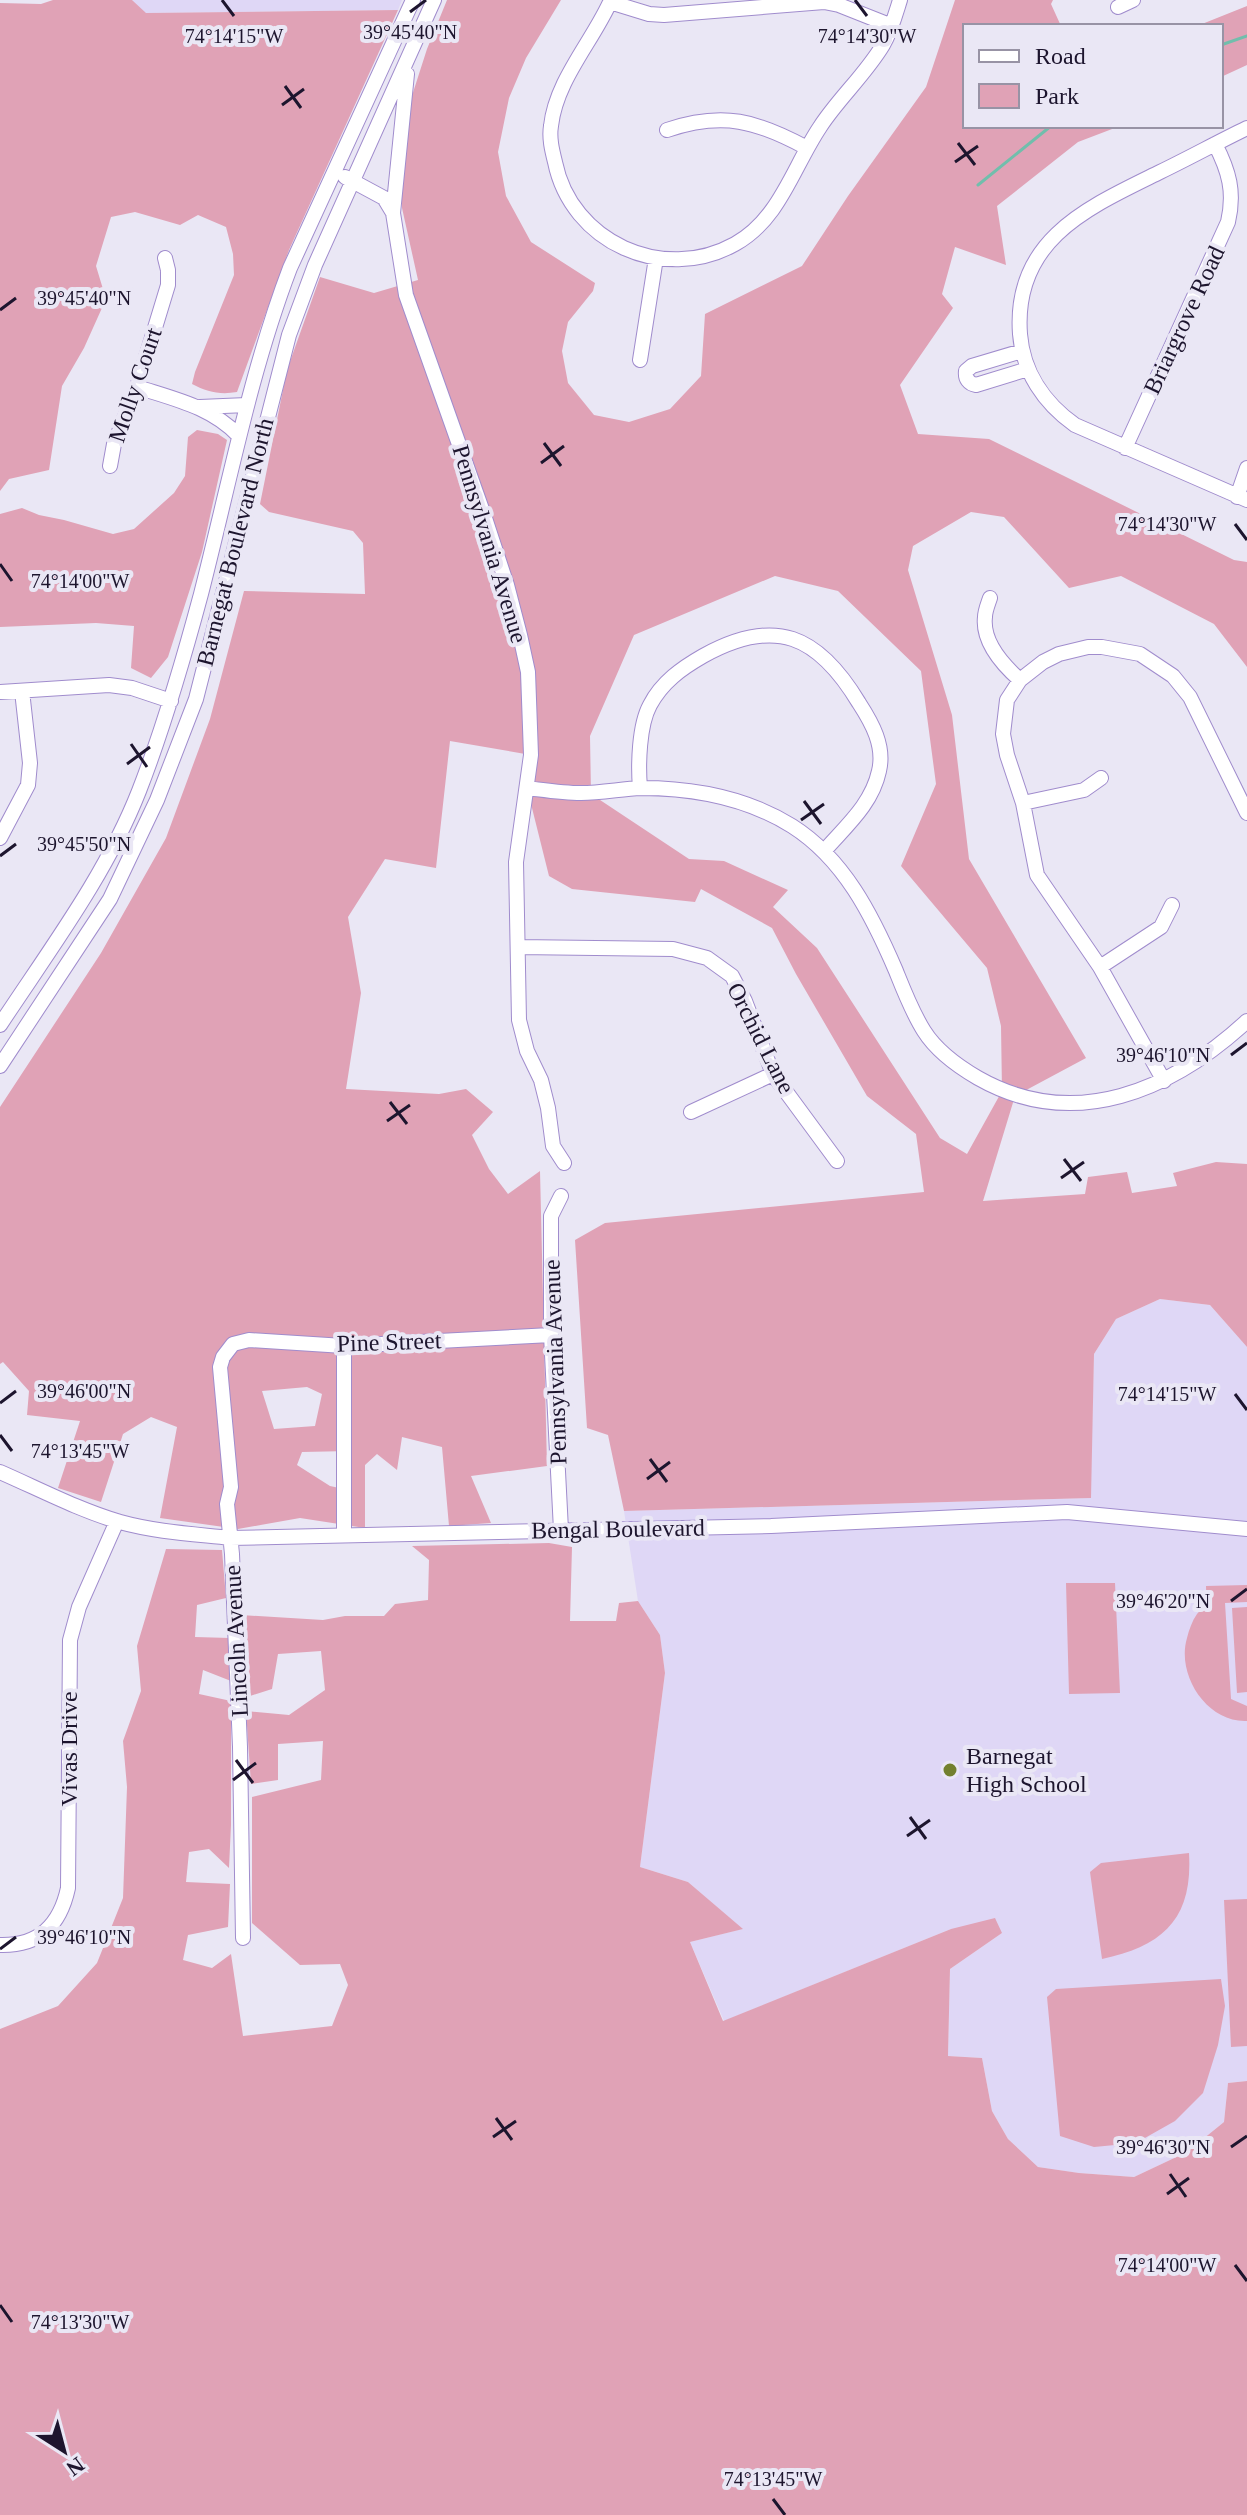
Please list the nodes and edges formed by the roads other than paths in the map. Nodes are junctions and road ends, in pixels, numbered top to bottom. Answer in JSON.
{"nodes":[{"id":1,"x":413,"y":0,"type":"edge"},
{"id":2,"x":434,"y":0,"type":"edge"},
{"id":3,"x":900,"y":0,"type":"edge"},
{"id":4,"x":1133,"y":0,"type":"edge"},
{"id":5,"x":610,"y":1,"type":"edge"},
{"id":6,"x":1118,"y":7,"type":"dead end"},
{"id":7,"x":892,"y":26,"type":"junction"},
{"id":8,"x":408,"y":59,"type":"junction"},
{"id":9,"x":1247,"y":128,"type":"edge"},
{"id":10,"x":667,"y":130,"type":"dead end"},
{"id":11,"x":1215,"y":144,"type":"junction"},
{"id":12,"x":807,"y":148,"type":"junction"},
{"id":13,"x":334,"y":171,"type":"junction"},
{"id":14,"x":353,"y":181,"type":"junction"},
{"id":15,"x":393,"y":213,"type":"junction"},
{"id":16,"x":165,"y":258,"type":"dead end"},
{"id":17,"x":656,"y":258,"type":"junction"},
{"id":18,"x":1022,"y":351,"type":"junction"},
{"id":19,"x":640,"y":360,"type":"dead end"},
{"id":20,"x":1028,"y":369,"type":"junction"},
{"id":21,"x":137,"y":387,"type":"junction"},
{"id":22,"x":247,"y":405,"type":"junction"},
{"id":23,"x":200,"y":407,"type":"junction"},
{"id":24,"x":239,"y":436,"type":"junction"},
{"id":25,"x":1125,"y":448,"type":"junction"},
{"id":26,"x":110,"y":466,"type":"dead end"},
{"id":27,"x":1247,"y":468,"type":"edge"},
{"id":28,"x":1242,"y":499,"type":"edge"},
{"id":29,"x":990,"y":598,"type":"dead end"},
{"id":30,"x":1020,"y":680,"type":"junction"},
{"id":31,"x":22,"y":691,"type":"junction"},
{"id":32,"x":0,"y":692,"type":"edge"},
{"id":33,"x":171,"y":701,"type":"junction"},
{"id":34,"x":1101,"y":778,"type":"dead end"},
{"id":35,"x":527,"y":788,"type":"junction"},
{"id":36,"x":640,"y":788,"type":"junction"},
{"id":37,"x":1023,"y":803,"type":"junction"},
{"id":38,"x":1247,"y":813,"type":"edge"},
{"id":39,"x":0,"y":838,"type":"edge"},
{"id":40,"x":825,"y":850,"type":"junction"},
{"id":41,"x":1172,"y":905,"type":"dead end"},
{"id":42,"x":518,"y":947,"type":"junction"},
{"id":43,"x":1100,"y":967,"type":"junction"},
{"id":44,"x":1247,"y":1021,"type":"edge"},
{"id":45,"x":0,"y":1025,"type":"edge"},
{"id":46,"x":0,"y":1066,"type":"edge"},
{"id":47,"x":773,"y":1074,"type":"junction"},
{"id":48,"x":1164,"y":1081,"type":"junction"},
{"id":49,"x":691,"y":1112,"type":"dead end"},
{"id":50,"x":837,"y":1161,"type":"dead end"},
{"id":51,"x":564,"y":1163,"type":"dead end"},
{"id":52,"x":561,"y":1196,"type":"dead end"},
{"id":53,"x":551,"y":1335,"type":"junction"},
{"id":54,"x":344,"y":1346,"type":"junction"},
{"id":55,"x":229,"y":1348,"type":"joint"},
{"id":56,"x":0,"y":1472,"type":"edge"},
{"id":57,"x":117,"y":1521,"type":"junction"},
{"id":58,"x":1247,"y":1529,"type":"edge"},
{"id":59,"x":561,"y":1530,"type":"junction"},
{"id":60,"x":344,"y":1535,"type":"junction"},
{"id":61,"x":230,"y":1538,"type":"junction"},
{"id":62,"x":243,"y":1938,"type":"dead end"},
{"id":63,"x":0,"y":1945,"type":"edge"}],
"edges":[{"from":1,"to":13,"type":"street","name":"Barnegat Boulevard North"},
{"from":2,"to":8,"type":"street","name":"Barnegat Boulevard North"},
{"from":3,"to":7,"type":"street"},
{"from":4,"to":6,"type":"street"},
{"from":5,"to":7,"type":"street"},
{"from":5,"to":17,"type":"street"},
{"from":7,"to":12,"type":"street"},
{"from":8,"to":14,"type":"street","name":"Barnegat Boulevard North"},
{"from":8,"to":15,"type":"street","name":"Pennsylvania Avenue"},
{"from":9,"to":11,"type":"street"},
{"from":10,"to":12,"type":"street"},
{"from":11,"to":18,"type":"street"},
{"from":11,"to":25,"type":"street","name":"Briargrove Road"},
{"from":12,"to":17,"type":"street"},
{"from":13,"to":14,"type":"street"},
{"from":13,"to":22,"type":"street","name":"Barnegat Boulevard North"},
{"from":14,"to":15,"type":"street"},
{"from":14,"to":46,"type":"street","name":"Barnegat Boulevard North"},
{"from":15,"to":35,"type":"street","name":"Pennsylvania Avenue"},
{"from":16,"to":21,"type":"street","name":"Molly Court"},
{"from":17,"to":19,"type":"street"},
{"from":18,"to":20,"type":"street"},
{"from":18,"to":20,"type":"street"},
{"from":20,"to":25,"type":"street"},
{"from":21,"to":23,"type":"street"},
{"from":21,"to":26,"type":"street","name":"Molly Court"},
{"from":22,"to":23,"type":"street"},
{"from":22,"to":24,"type":"street","name":"Barnegat Boulevard North"},
{"from":23,"to":24,"type":"street"},
{"from":24,"to":33,"type":"street","name":"Barnegat Boulevard North"},
{"from":25,"to":28,"type":"street"},
{"from":27,"to":28,"type":"street"},
{"from":29,"to":30,"type":"street"},
{"from":30,"to":37,"type":"street"},
{"from":30,"to":38,"type":"street"},
{"from":31,"to":32,"type":"street"},
{"from":31,"to":33,"type":"street"},
{"from":31,"to":39,"type":"street"},
{"from":33,"to":45,"type":"street","name":"Barnegat Boulevard North"},
{"from":34,"to":37,"type":"street"},
{"from":35,"to":36,"type":"street"},
{"from":35,"to":42,"type":"street","name":"Pennsylvania Avenue"},
{"from":36,"to":40,"type":"street"},
{"from":36,"to":40,"type":"street"},
{"from":37,"to":43,"type":"street"},
{"from":40,"to":48,"type":"street"},
{"from":41,"to":43,"type":"street"},
{"from":42,"to":47,"type":"street","name":"Orchid Lane"},
{"from":42,"to":51,"type":"street","name":"Pennsylvania Avenue"},
{"from":43,"to":48,"type":"street"},
{"from":44,"to":48,"type":"street"},
{"from":47,"to":49,"type":"street"},
{"from":47,"to":50,"type":"street","name":"Orchid Lane"},
{"from":52,"to":53,"type":"street","name":"Pennsylvania Avenue"},
{"from":53,"to":54,"type":"street","name":"Pine Street"},
{"from":53,"to":59,"type":"street","name":"Pennsylvania Avenue"},
{"from":54,"to":55,"type":"street","name":"Pine Street"},
{"from":54,"to":60,"type":"street"},
{"from":55,"to":61,"type":"street","name":"Lincoln Avenue"},
{"from":56,"to":57,"type":"street","name":"Bengal Boulevard"},
{"from":57,"to":61,"type":"street","name":"Bengal Boulevard"},
{"from":57,"to":63,"type":"street","name":"Vivas Drive"},
{"from":58,"to":59,"type":"street","name":"Bengal Boulevard"},
{"from":59,"to":60,"type":"street","name":"Bengal Boulevard"},
{"from":60,"to":61,"type":"street","name":"Bengal Boulevard"},
{"from":61,"to":62,"type":"street","name":"Lincoln Avenue"}]}
